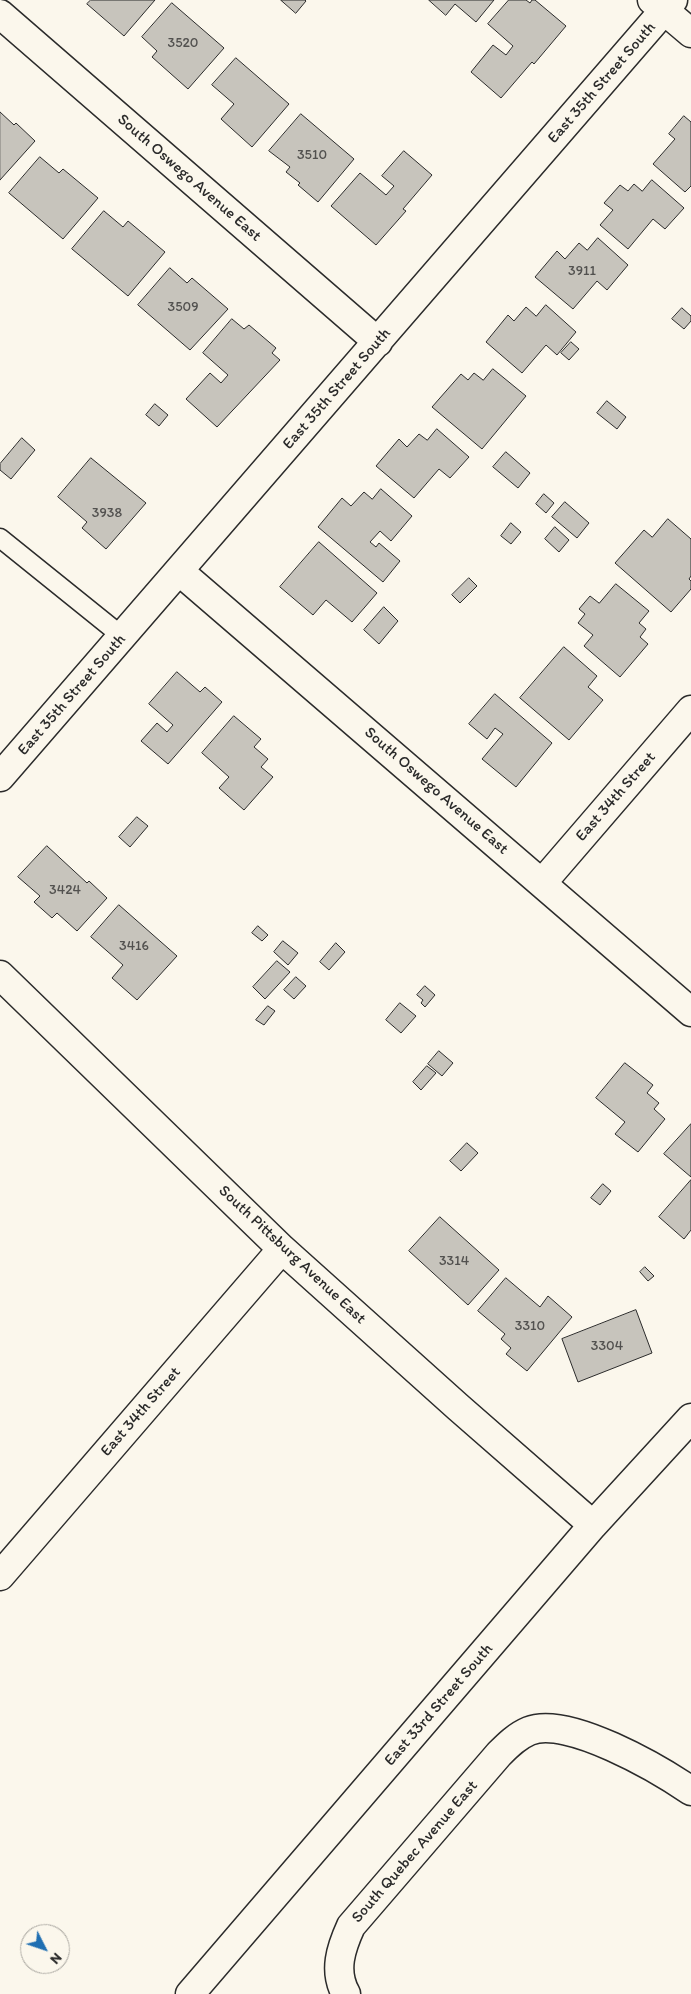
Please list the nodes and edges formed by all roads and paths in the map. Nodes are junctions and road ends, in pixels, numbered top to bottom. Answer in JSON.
{"nodes":[{"id":1,"x":663,"y":3,"type":"edge"},
{"id":2,"x":0,"y":14,"type":"edge"},
{"id":3,"x":691,"y":33,"type":"edge"},
{"id":4,"x":378,"y":342,"type":"junction"},
{"id":5,"x":0,"y":538,"type":"edge"},
{"id":6,"x":179,"y":571,"type":"junction"},
{"id":7,"x":123,"y":637,"type":"junction"},
{"id":8,"x":691,"y":710,"type":"edge"},
{"id":9,"x":0,"y":777,"type":"edge"},
{"id":10,"x":542,"y":883,"type":"junction"},
{"id":11,"x":0,"y":975,"type":"edge"},
{"id":12,"x":691,"y":1012,"type":"edge"},
{"id":13,"x":282,"y":1249,"type":"junction"},
{"id":14,"x":691,"y":1418,"type":"edge"},
{"id":15,"x":593,"y":1525,"type":"junction"},
{"id":16,"x":0,"y":1576,"type":"edge"},
{"id":17,"x":691,"y":1791,"type":"edge"},
{"id":18,"x":190,"y":1994,"type":"edge"},
{"id":19,"x":346,"y":1994,"type":"edge"}],
"edges":[{"from":1,"to":3,"type":"street"},
{"from":1,"to":4,"type":"street","name":"East 35th Street South"},
{"from":2,"to":4,"type":"street","name":"South Oswego Avenue East"},
{"from":4,"to":6,"type":"street","name":"East 35th Street South"},
{"from":5,"to":7,"type":"lane"},
{"from":6,"to":7,"type":"street","name":"East 35th Street South"},
{"from":6,"to":10,"type":"street","name":"South Oswego Avenue East"},
{"from":7,"to":9,"type":"street","name":"East 35th Street South"},
{"from":8,"to":10,"type":"street","name":"East 34th Street"},
{"from":10,"to":12,"type":"street","name":"South Oswego Avenue East"},
{"from":11,"to":13,"type":"street","name":"South Pittsburg Avenue East"},
{"from":13,"to":15,"type":"street","name":"South Pittsburg Avenue East"},
{"from":13,"to":16,"type":"street","name":"East 34th Street"},
{"from":14,"to":15,"type":"street","name":"East 33rd Street South"},
{"from":15,"to":18,"type":"street","name":"East 33rd Street South"},
{"from":17,"to":19,"type":"street","name":"South Quebec Avenue East"}]}
